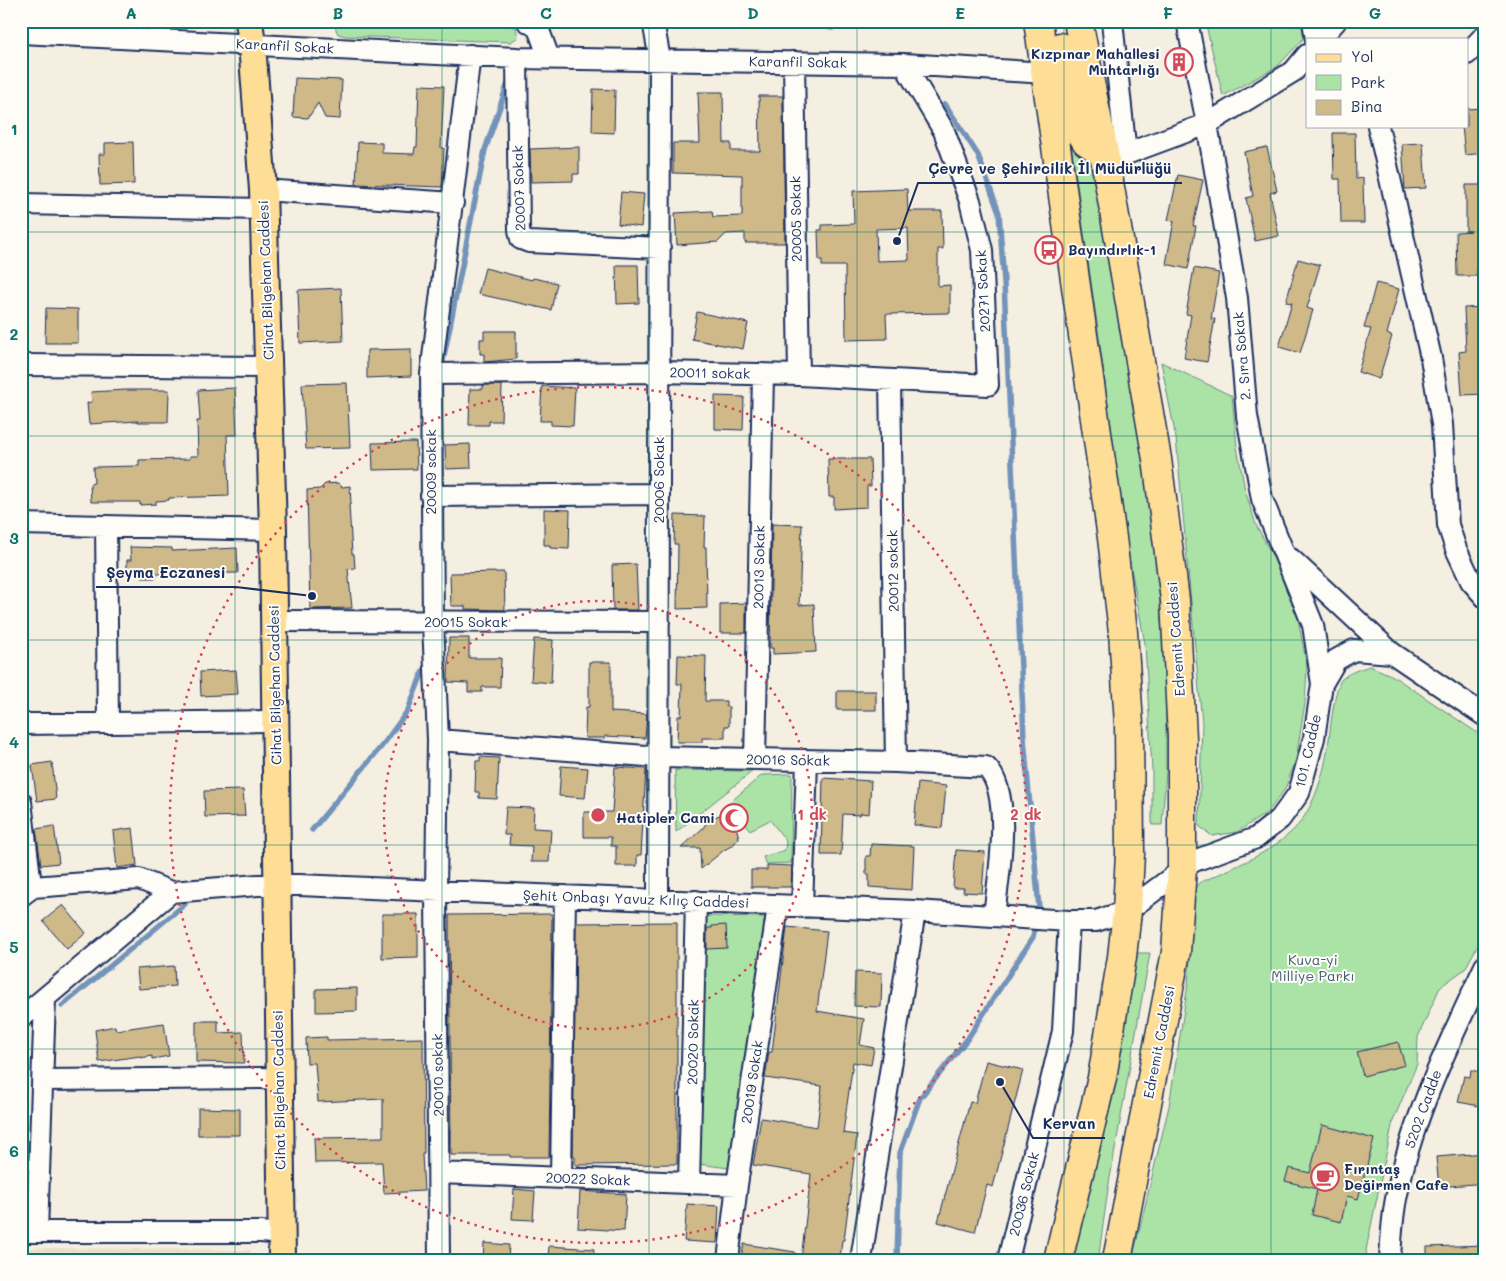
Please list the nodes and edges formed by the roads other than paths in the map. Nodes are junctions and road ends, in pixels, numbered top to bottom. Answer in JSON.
{"nodes":[{"id":1,"x":528,"y":21,"type":"edge"},
{"id":2,"x":653,"y":21,"type":"edge"},
{"id":3,"x":1038,"y":21,"type":"edge"},
{"id":4,"x":1056,"y":21,"type":"edge"},
{"id":5,"x":1078,"y":21,"type":"edge"},
{"id":6,"x":1112,"y":21,"type":"edge"},
{"id":7,"x":1187,"y":21,"type":"edge"},
{"id":8,"x":1313,"y":21,"type":"edge"},
{"id":9,"x":1336,"y":21,"type":"edge"},
{"id":10,"x":251,"y":33,"type":"edge"},
{"id":11,"x":21,"y":34,"type":"edge"},
{"id":12,"x":1485,"y":34,"type":"edge"},
{"id":13,"x":1316,"y":38,"type":"edge"},
{"id":14,"x":1321,"y":38,"type":"edge"},
{"id":15,"x":1468,"y":53,"type":"edge"},
{"id":16,"x":470,"y":55,"type":"junction"},
{"id":17,"x":1306,"y":56,"type":"edge"},
{"id":18,"x":517,"y":58,"type":"junction"},
{"id":19,"x":549,"y":58,"type":"junction"},
{"id":20,"x":660,"y":60,"type":"junction"},
{"id":21,"x":794,"y":62,"type":"junction"},
{"id":22,"x":904,"y":64,"type":"junction"},
{"id":23,"x":1046,"y":72,"type":"junction"},
{"id":24,"x":1207,"y":124,"type":"junction"},
{"id":25,"x":1383,"y":129,"type":"edge"},
{"id":26,"x":1115,"y":154,"type":"junction"},
{"id":27,"x":263,"y":199,"type":"junction"},
{"id":28,"x":453,"y":203,"type":"junction"},
{"id":29,"x":21,"y":204,"type":"edge"},
{"id":30,"x":660,"y":248,"type":"junction"},
{"id":31,"x":21,"y":365,"type":"edge"},
{"id":32,"x":268,"y":367,"type":"junction"},
{"id":33,"x":660,"y":372,"type":"junction"},
{"id":34,"x":432,"y":374,"type":"junction"},
{"id":35,"x":763,"y":375,"type":"junction"},
{"id":36,"x":799,"y":376,"type":"junction"},
{"id":37,"x":890,"y":380,"type":"junction"},
{"id":38,"x":988,"y":385,"type":"joint"},
{"id":39,"x":659,"y":494,"type":"junction"},
{"id":40,"x":438,"y":496,"type":"junction"},
{"id":41,"x":21,"y":524,"type":"edge"},
{"id":42,"x":106,"y":526,"type":"junction"},
{"id":43,"x":273,"y":530,"type":"junction"},
{"id":44,"x":1285,"y":553,"type":"junction"},
{"id":45,"x":1485,"y":597,"type":"edge"},
{"id":46,"x":274,"y":621,"type":"junction"},
{"id":47,"x":433,"y":622,"type":"junction"},
{"id":48,"x":659,"y":622,"type":"junction"},
{"id":49,"x":1392,"y":653,"type":"junction"},
{"id":50,"x":1322,"y":684,"type":"junction"},
{"id":51,"x":1485,"y":716,"type":"edge"},
{"id":52,"x":275,"y":721,"type":"junction"},
{"id":53,"x":108,"y":723,"type":"junction"},
{"id":54,"x":21,"y":724,"type":"edge"},
{"id":55,"x":438,"y":740,"type":"junction"},
{"id":56,"x":659,"y":757,"type":"junction"},
{"id":57,"x":755,"y":759,"type":"junction"},
{"id":58,"x":807,"y":761,"type":"junction"},
{"id":59,"x":896,"y":762,"type":"junction"},
{"id":60,"x":21,"y":802,"type":"edge"},
{"id":61,"x":1182,"y":869,"type":"junction"},
{"id":62,"x":30,"y":877,"type":"dead end"},
{"id":63,"x":277,"y":885,"type":"junction"},
{"id":64,"x":436,"y":891,"type":"junction"},
{"id":65,"x":171,"y":892,"type":"junction"},
{"id":66,"x":21,"y":896,"type":"edge"},
{"id":67,"x":565,"y":896,"type":"junction"},
{"id":68,"x":658,"y":900,"type":"junction"},
{"id":69,"x":696,"y":901,"type":"junction"},
{"id":70,"x":778,"y":906,"type":"junction"},
{"id":71,"x":802,"y":907,"type":"junction"},
{"id":72,"x":915,"y":911,"type":"junction"},
{"id":73,"x":1127,"y":911,"type":"junction"},
{"id":74,"x":994,"y":915,"type":"junction"},
{"id":75,"x":1065,"y":921,"type":"junction"},
{"id":76,"x":1485,"y":966,"type":"edge"},
{"id":77,"x":46,"y":998,"type":"junction"},
{"id":78,"x":21,"y":1018,"type":"edge"},
{"id":79,"x":43,"y":1080,"type":"junction"},
{"id":80,"x":279,"y":1080,"type":"junction"},
{"id":81,"x":439,"y":1173,"type":"junction"},
{"id":82,"x":561,"y":1178,"type":"junction"},
{"id":83,"x":690,"y":1183,"type":"junction"},
{"id":84,"x":737,"y":1185,"type":"junction"},
{"id":85,"x":29,"y":1232,"type":"edge"},
{"id":86,"x":281,"y":1234,"type":"junction"},
{"id":87,"x":282,"y":1260,"type":"edge"},
{"id":88,"x":439,"y":1260,"type":"edge"},
{"id":89,"x":728,"y":1260,"type":"edge"},
{"id":90,"x":861,"y":1260,"type":"edge"},
{"id":91,"x":1008,"y":1260,"type":"edge"},
{"id":92,"x":1058,"y":1260,"type":"edge"},
{"id":93,"x":1117,"y":1260,"type":"edge"},
{"id":94,"x":1390,"y":1260,"type":"edge"}],
"edges":[{"from":1,"to":19,"type":"street"},
{"from":2,"to":20,"type":"street","name":"20006 Sokak"},
{"from":3,"to":23,"type":"highway"},
{"from":4,"to":26,"type":"highway"},
{"from":5,"to":26,"type":"highway","name":"Edremit Caddesi"},
{"from":6,"to":26,"type":"street"},
{"from":7,"to":24,"type":"street","name":"2. Sıra Sokak"},
{"from":8,"to":13,"type":"street"},
{"from":9,"to":14,"type":"street"},
{"from":10,"to":11,"type":"street","name":"Karanfil Sokak"},
{"from":10,"to":16,"type":"street","name":"Karanfil Sokak"},
{"from":10,"to":27,"type":"main road","name":"Cihat Bilgehan Caddesi"},
{"from":12,"to":15,"type":"street"},
{"from":16,"to":18,"type":"street","name":"Karanfil Sokak"},
{"from":16,"to":28,"type":"street","name":"20009 sokak"},
{"from":17,"to":24,"type":"street"},
{"from":18,"to":19,"type":"street","name":"Karanfil Sokak"},
{"from":18,"to":30,"type":"street","name":"20007 Sokak"},
{"from":19,"to":20,"type":"street","name":"Karanfil Sokak"},
{"from":20,"to":21,"type":"street","name":"Karanfil Sokak"},
{"from":20,"to":30,"type":"street","name":"20006 Sokak"},
{"from":21,"to":22,"type":"street","name":"Karanfil Sokak"},
{"from":21,"to":36,"type":"street","name":"20005 Sokak"},
{"from":22,"to":23,"type":"street","name":"Karanfil Sokak"},
{"from":22,"to":38,"type":"street","name":"20271 Sokak"},
{"from":23,"to":73,"type":"highway"},
{"from":24,"to":26,"type":"street"},
{"from":24,"to":44,"type":"street","name":"2. Sıra Sokak"},
{"from":25,"to":45,"type":"street"},
{"from":26,"to":61,"type":"highway","name":"Edremit Caddesi"},
{"from":27,"to":28,"type":"street"},
{"from":27,"to":29,"type":"street"},
{"from":27,"to":32,"type":"main road","name":"Cihat Bilgehan Caddesi"},
{"from":28,"to":34,"type":"street","name":"20009 sokak"},
{"from":30,"to":33,"type":"street","name":"20006 Sokak"},
{"from":31,"to":32,"type":"street"},
{"from":32,"to":43,"type":"main road","name":"Cihat Bilgehan Caddesi"},
{"from":33,"to":34,"type":"street","name":"20011 sokak"},
{"from":33,"to":35,"type":"street","name":"20011 sokak"},
{"from":33,"to":39,"type":"street","name":"20006 Sokak"},
{"from":34,"to":40,"type":"street","name":"20009 sokak"},
{"from":35,"to":36,"type":"street","name":"20011 sokak"},
{"from":35,"to":57,"type":"street","name":"20013 Sokak"},
{"from":36,"to":37,"type":"street","name":"20011 sokak"},
{"from":37,"to":38,"type":"street","name":"20011 sokak"},
{"from":37,"to":59,"type":"street","name":"20012 sokak"},
{"from":39,"to":40,"type":"street"},
{"from":39,"to":48,"type":"street","name":"20006 Sokak"},
{"from":40,"to":47,"type":"street","name":"20009 sokak"},
{"from":41,"to":42,"type":"street"},
{"from":42,"to":43,"type":"street"},
{"from":42,"to":53,"type":"street"},
{"from":43,"to":46,"type":"main road","name":"Cihat Bilgehan Caddesi"},
{"from":44,"to":49,"type":"street"},
{"from":44,"to":50,"type":"street","name":"2. Sıra Sokak"},
{"from":46,"to":47,"type":"street","name":"20015 Sokak"},
{"from":46,"to":52,"type":"main road","name":"Cihat Bilgehan Caddesi"},
{"from":47,"to":48,"type":"street","name":"20015 Sokak"},
{"from":47,"to":55,"type":"street","name":"20009 sokak"},
{"from":48,"to":56,"type":"street","name":"20006 Sokak"},
{"from":49,"to":50,"type":"street","name":"101. Cadde"},
{"from":49,"to":51,"type":"street"},
{"from":50,"to":61,"type":"street","name":"101. Cadde"},
{"from":52,"to":53,"type":"street"},
{"from":52,"to":63,"type":"main road","name":"Cihat Bilgehan Caddesi"},
{"from":53,"to":54,"type":"street"},
{"from":55,"to":56,"type":"street","name":"20016 Sokak"},
{"from":55,"to":64,"type":"street","name":"20009 sokak"},
{"from":56,"to":57,"type":"street","name":"20016 Sokak"},
{"from":56,"to":68,"type":"street","name":"20006 Sokak"},
{"from":57,"to":58,"type":"street","name":"20016 Sokak"},
{"from":58,"to":59,"type":"street","name":"20016 Sokak"},
{"from":58,"to":71,"type":"street"},
{"from":59,"to":74,"type":"street","name":"20016 Sokak"},
{"from":60,"to":62,"type":"street"},
{"from":61,"to":73,"type":"street","name":"101. Cadde"},
{"from":61,"to":93,"type":"highway","name":"Edremit Caddesi"},
{"from":63,"to":64,"type":"street","name":"Şehit Onbaşı Yavuz Kılıç Caddesi"},
{"from":63,"to":65,"type":"street","name":"Şehit Onbaşı Yavuz Kılıç Caddesi"},
{"from":63,"to":80,"type":"main road","name":"Cihat Bilgehan Caddesi"},
{"from":64,"to":67,"type":"street","name":"Şehit Onbaşı Yavuz Kılıç Caddesi"},
{"from":64,"to":81,"type":"street","name":"20010 sokak"},
{"from":65,"to":66,"type":"street"},
{"from":65,"to":77,"type":"street"},
{"from":67,"to":68,"type":"street","name":"Şehit Onbaşı Yavuz Kılıç Caddesi"},
{"from":67,"to":82,"type":"street"},
{"from":68,"to":69,"type":"street","name":"Şehit Onbaşı Yavuz Kılıç Caddesi"},
{"from":69,"to":70,"type":"street","name":"Şehit Onbaşı Yavuz Kılıç Caddesi"},
{"from":69,"to":83,"type":"street","name":"20020 Sokak"},
{"from":70,"to":71,"type":"street","name":"Şehit Onbaşı Yavuz Kılıç Caddesi"},
{"from":70,"to":84,"type":"street","name":"20019 Sokak"},
{"from":71,"to":72,"type":"street","name":"Şehit Onbaşı Yavuz Kılıç Caddesi"},
{"from":72,"to":74,"type":"street","name":"Şehit Onbaşı Yavuz Kılıç Caddesi"},
{"from":72,"to":90,"type":"street"},
{"from":73,"to":75,"type":"street","name":"101. Cadde"},
{"from":73,"to":92,"type":"highway"},
{"from":74,"to":75,"type":"street","name":"Şehit Onbaşı Yavuz Kılıç Caddesi"},
{"from":75,"to":91,"type":"street","name":"20036 Sokak"},
{"from":76,"to":94,"type":"street","name":"5202 Cadde"},
{"from":77,"to":78,"type":"street"},
{"from":77,"to":79,"type":"street"},
{"from":79,"to":80,"type":"street"},
{"from":79,"to":85,"type":"street"},
{"from":80,"to":86,"type":"main road","name":"Cihat Bilgehan Caddesi"},
{"from":81,"to":82,"type":"street","name":"20022 Sokak"},
{"from":81,"to":88,"type":"street","name":"20010 sokak"},
{"from":82,"to":83,"type":"street","name":"20022 Sokak"},
{"from":83,"to":84,"type":"street","name":"20022 Sokak"},
{"from":84,"to":89,"type":"street","name":"20019 Sokak"},
{"from":85,"to":86,"type":"street"},
{"from":86,"to":87,"type":"main road","name":"Cihat Bilgehan Caddesi"}]}
